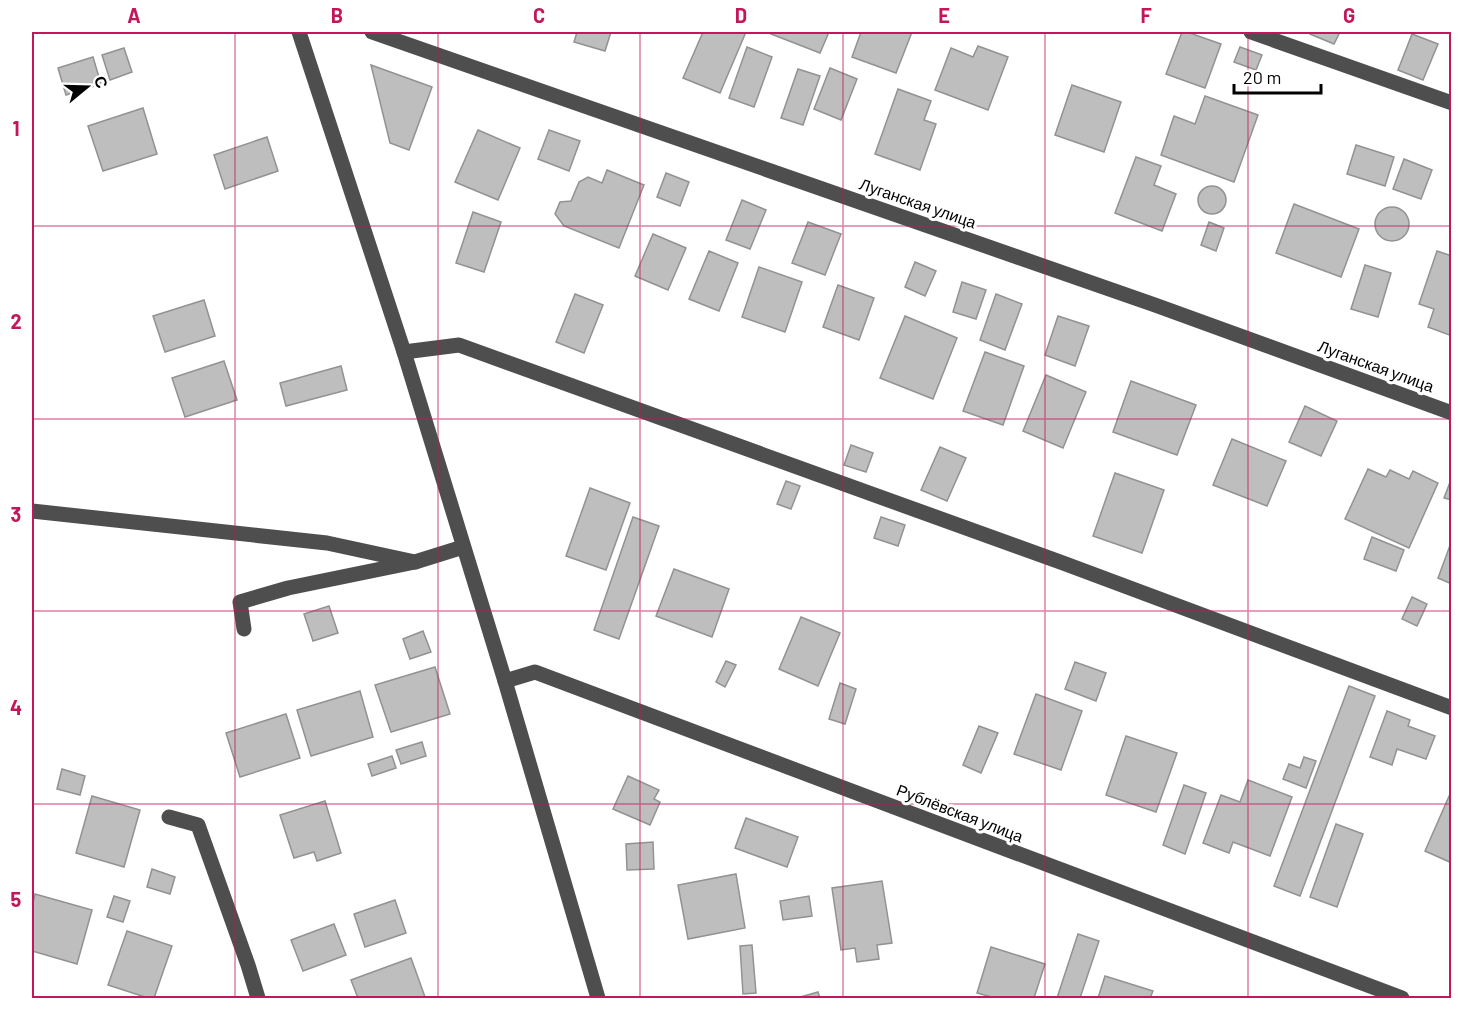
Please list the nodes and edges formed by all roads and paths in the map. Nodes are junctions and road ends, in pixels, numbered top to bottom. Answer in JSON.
{"nodes":[{"id":1,"x":299,"y":32,"type":"edge"},
{"id":2,"x":372,"y":32,"type":"edge"},
{"id":3,"x":1251,"y":32,"type":"edge"},
{"id":4,"x":1452,"y":103,"type":"edge"},
{"id":5,"x":404,"y":352,"type":"junction"},
{"id":6,"x":1452,"y":413,"type":"edge"},
{"id":7,"x":32,"y":511,"type":"edge"},
{"id":8,"x":463,"y":547,"type":"junction"},
{"id":9,"x":415,"y":562,"type":"junction"},
{"id":10,"x":244,"y":629,"type":"dead end"},
{"id":11,"x":505,"y":681,"type":"junction"},
{"id":12,"x":1452,"y":708,"type":"edge"},
{"id":13,"x":169,"y":817,"type":"dead end"},
{"id":14,"x":258,"y":999,"type":"edge"},
{"id":15,"x":598,"y":999,"type":"edge"},
{"id":16,"x":1402,"y":999,"type":"edge"}],
"edges":[{"from":1,"to":5,"type":"street"},
{"from":2,"to":6,"type":"street","name":"Луганская улица"},
{"from":3,"to":4,"type":"street"},
{"from":5,"to":8,"type":"street"},
{"from":5,"to":12,"type":"street"},
{"from":7,"to":9,"type":"street"},
{"from":8,"to":9,"type":"street"},
{"from":8,"to":11,"type":"street"},
{"from":9,"to":10,"type":"street"},
{"from":11,"to":15,"type":"street"},
{"from":11,"to":16,"type":"street","name":"Рублёвская улица"},
{"from":13,"to":14,"type":"street"}]}
